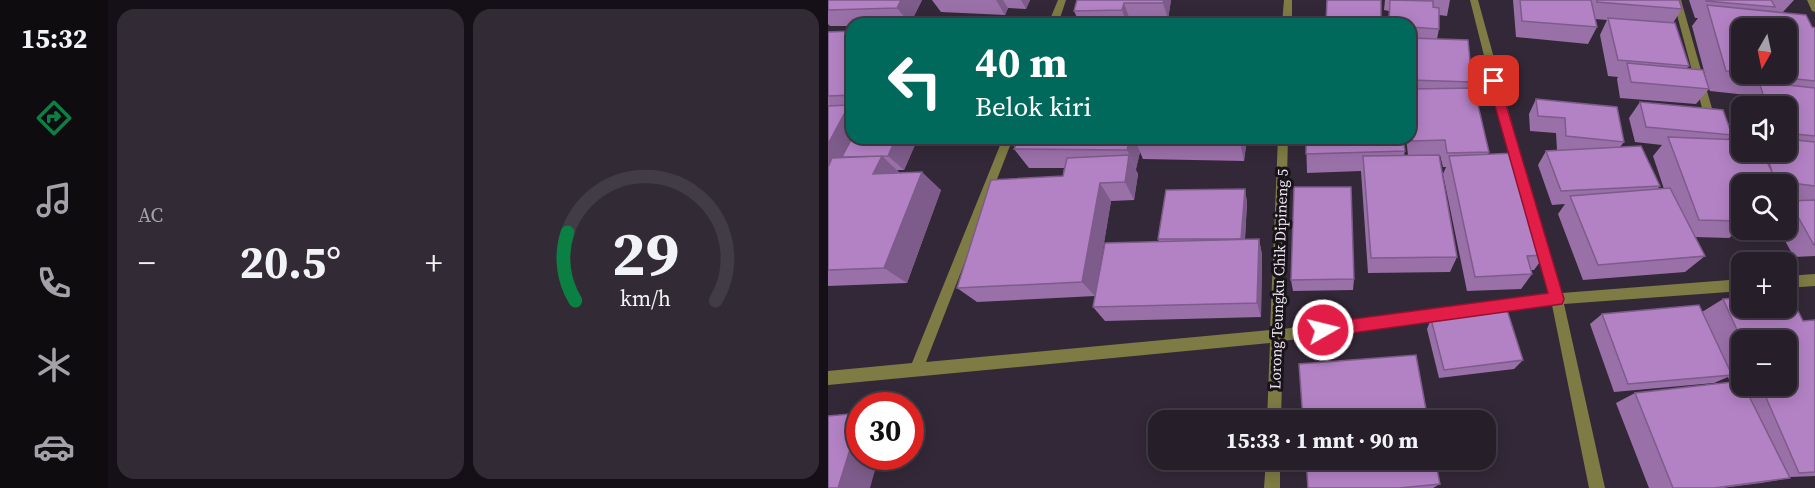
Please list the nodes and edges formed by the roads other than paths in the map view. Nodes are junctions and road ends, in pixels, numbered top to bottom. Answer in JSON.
{"nodes":[{"id":1,"x":1062,"y":0,"type":"edge"},
{"id":2,"x":1288,"y":0,"type":"edge"},
{"id":3,"x":1474,"y":0,"type":"edge"},
{"id":4,"x":1677,"y":0,"type":"edge"},
{"id":5,"x":1811,"y":0,"type":"edge"},
{"id":6,"x":1815,"y":9,"type":"edge"},
{"id":7,"x":1055,"y":18,"type":"edge"},
{"id":8,"x":1287,"y":18,"type":"edge"},
{"id":9,"x":1710,"y":118,"type":"edge"},
{"id":10,"x":1006,"y":144,"type":"edge"},
{"id":11,"x":1283,"y":144,"type":"edge"},
{"id":12,"x":1521,"y":178,"type":"edge"},
{"id":13,"x":1537,"y":233,"type":"edge"},
{"id":14,"x":1815,"y":280,"type":"edge"},
{"id":15,"x":1797,"y":281,"type":"edge"},
{"id":16,"x":1731,"y":286,"type":"edge"},
{"id":17,"x":1557,"y":299,"type":"junction"},
{"id":18,"x":1276,"y":336,"type":"junction"},
{"id":19,"x":916,"y":370,"type":"junction"},
{"id":20,"x":828,"y":378,"type":"edge"},
{"id":21,"x":1274,"y":410,"type":"edge"},
{"id":22,"x":1273,"y":470,"type":"edge"},
{"id":23,"x":1272,"y":488,"type":"edge"},
{"id":24,"x":1597,"y":488,"type":"edge"}],
"edges":[{"from":1,"to":7,"type":"street"},
{"from":2,"to":8,"type":"street"},
{"from":3,"to":12,"type":"street"},
{"from":4,"to":9,"type":"street"},
{"from":5,"to":6,"type":"street"},
{"from":10,"to":19,"type":"street"},
{"from":11,"to":18,"type":"street","name":"Lorong Teungku Chik Dipineng 5"},
{"from":13,"to":17,"type":"street"},
{"from":14,"to":15,"type":"street"},
{"from":16,"to":17,"type":"street"},
{"from":17,"to":18,"type":"street"},
{"from":17,"to":24,"type":"street"},
{"from":18,"to":19,"type":"street"},
{"from":18,"to":21,"type":"street","name":"Lorong Teungku Chik Dipineng 5"},
{"from":19,"to":20,"type":"street"},
{"from":22,"to":23,"type":"street"}]}
